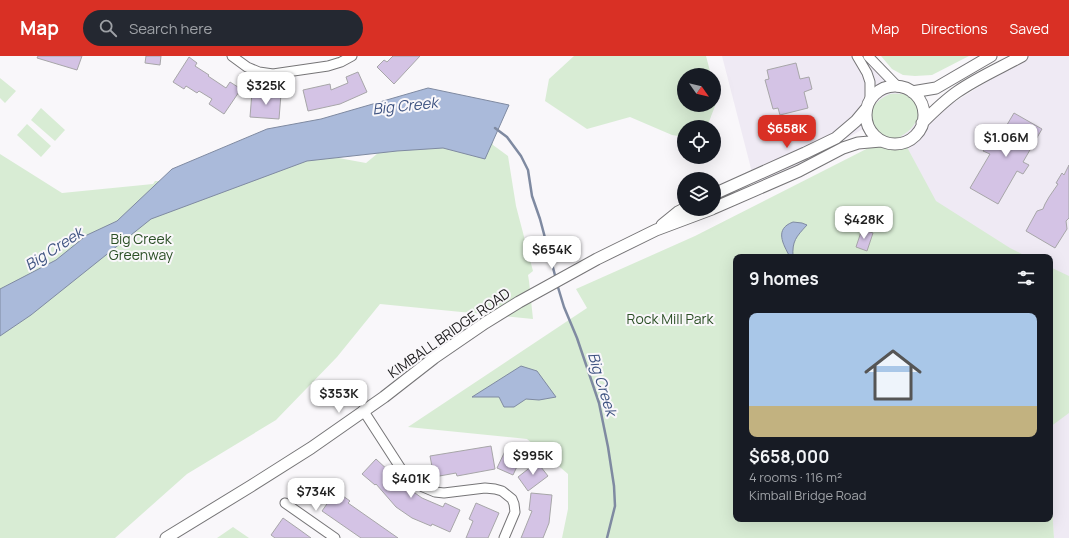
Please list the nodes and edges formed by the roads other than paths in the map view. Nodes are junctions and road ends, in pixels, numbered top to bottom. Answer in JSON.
{"nodes":[{"id":1,"x":232,"y":56,"type":"edge"},
{"id":2,"x":352,"y":56,"type":"edge"},
{"id":3,"x":857,"y":56,"type":"edge"},
{"id":4,"x":868,"y":56,"type":"edge"},
{"id":5,"x":991,"y":56,"type":"edge"},
{"id":6,"x":1022,"y":56,"type":"edge"},
{"id":7,"x":898,"y":87,"type":"junction"},
{"id":8,"x":912,"y":92,"type":"junction"},
{"id":9,"x":868,"y":105,"type":"junction"},
{"id":10,"x":922,"y":123,"type":"junction"},
{"id":11,"x":881,"y":141,"type":"junction"},
{"id":12,"x":721,"y":191,"type":"edge"},
{"id":13,"x":721,"y":205,"type":"edge"},
{"id":14,"x":677,"y":213,"type":"edge"},
{"id":15,"x":694,"y":216,"type":"edge"},
{"id":16,"x":656,"y":230,"type":"junction"},
{"id":17,"x":363,"y":410,"type":"junction"},
{"id":18,"x":285,"y":503,"type":"dead end"},
{"id":19,"x":166,"y":538,"type":"edge"},
{"id":20,"x":335,"y":538,"type":"edge"},
{"id":21,"x":504,"y":538,"type":"edge"}],
"edges":[{"from":1,"to":2,"type":"street"},
{"from":3,"to":9,"type":"street"},
{"from":4,"to":7,"type":"street"},
{"from":5,"to":8,"type":"street"},
{"from":6,"to":10,"type":"street"},
{"from":7,"to":8,"type":"street"},
{"from":7,"to":9,"type":"street"},
{"from":8,"to":10,"type":"street"},
{"from":9,"to":11,"type":"street"},
{"from":9,"to":12,"type":"street"},
{"from":10,"to":11,"type":"street"},
{"from":11,"to":13,"type":"street","name":"KIMBALL BRIDGE ROAD"},
{"from":14,"to":16,"type":"street","name":"KIMBALL BRIDGE ROAD"},
{"from":15,"to":16,"type":"street","name":"KIMBALL BRIDGE ROAD"},
{"from":16,"to":17,"type":"street","name":"KIMBALL BRIDGE ROAD"},
{"from":17,"to":19,"type":"street","name":"KIMBALL BRIDGE ROAD"},
{"from":17,"to":21,"type":"street"},
{"from":18,"to":20,"type":"street"}]}
